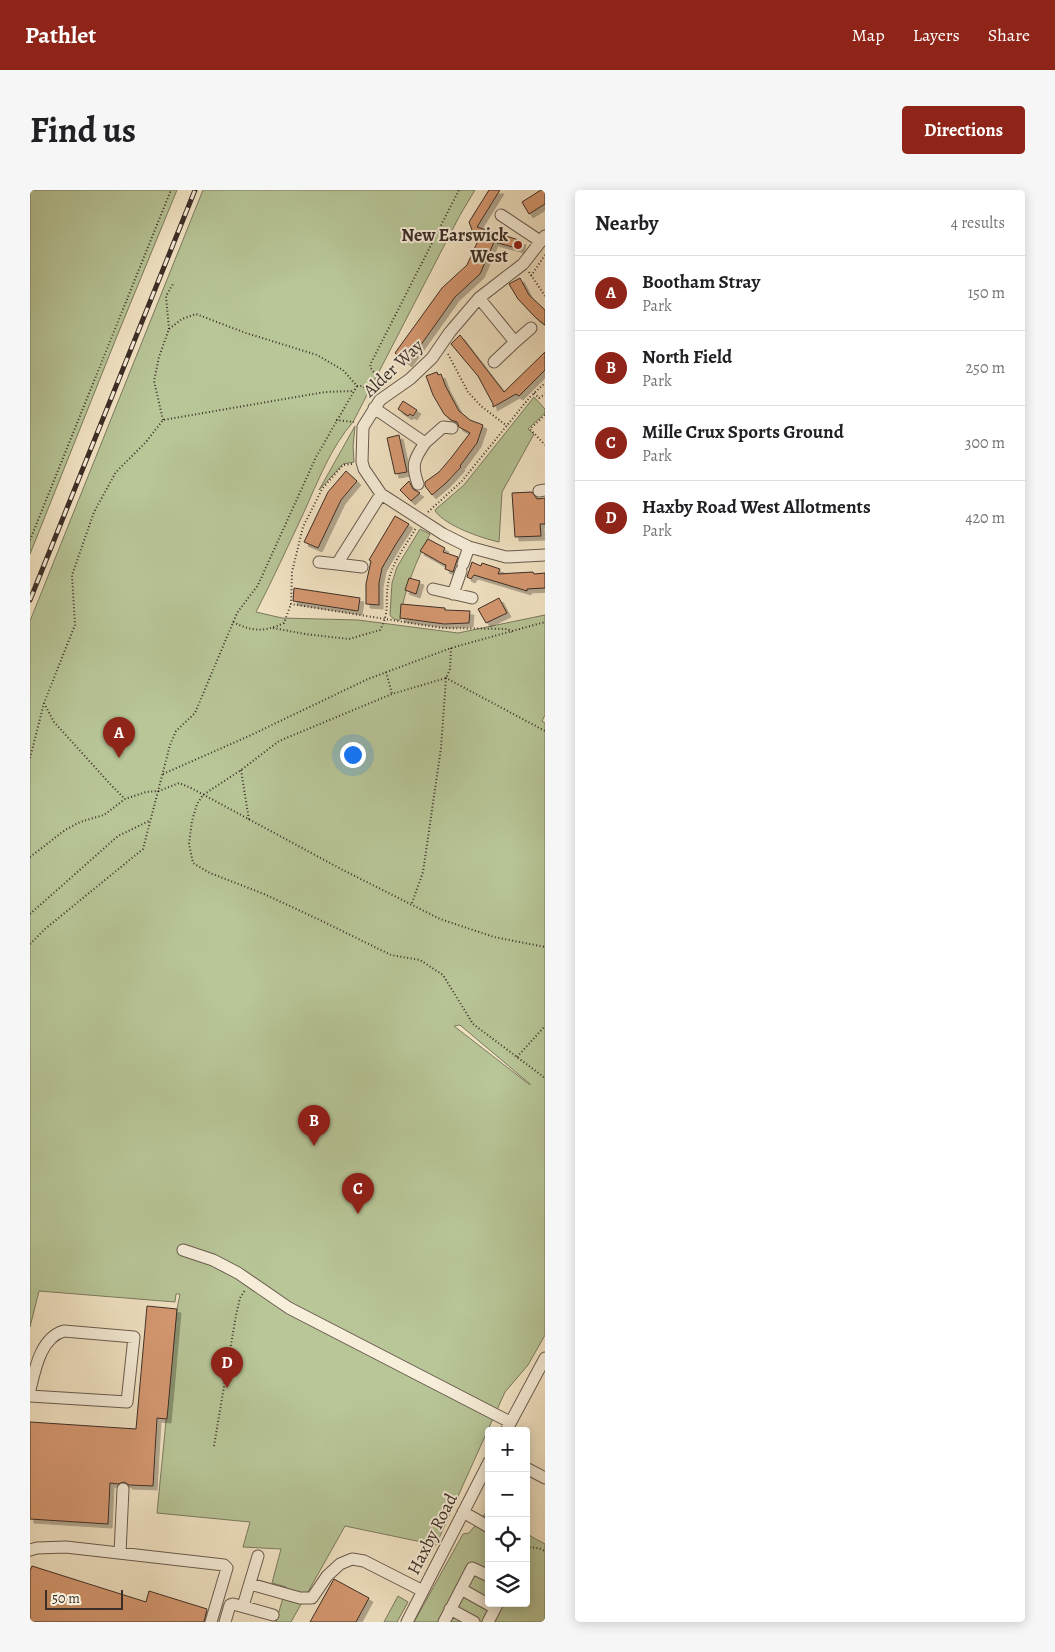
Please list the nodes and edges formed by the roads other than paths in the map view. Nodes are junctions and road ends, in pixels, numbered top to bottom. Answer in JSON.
{"nodes":[{"id":1,"x":501,"y":215,"type":"dead end"},
{"id":2,"x":543,"y":239,"type":"edge"},
{"id":3,"x":479,"y":298,"type":"junction"},
{"id":4,"x":531,"y":328,"type":"dead end"},
{"id":5,"x":515,"y":342,"type":"junction"},
{"id":6,"x":494,"y":362,"type":"dead end"},
{"id":7,"x":381,"y":401,"type":"junction"},
{"id":8,"x":452,"y":428,"type":"dead end"},
{"id":9,"x":425,"y":443,"type":"junction"},
{"id":10,"x":418,"y":484,"type":"dead end"},
{"id":11,"x":381,"y":494,"type":"junction"},
{"id":12,"x":468,"y":547,"type":"junction"},
{"id":13,"x":545,"y":555,"type":"edge"},
{"id":14,"x":319,"y":562,"type":"dead end"},
{"id":15,"x":337,"y":564,"type":"junction"},
{"id":16,"x":362,"y":567,"type":"dead end"},
{"id":17,"x":433,"y":589,"type":"dead end"},
{"id":18,"x":453,"y":594,"type":"junction"},
{"id":19,"x":472,"y":598,"type":"dead end"},
{"id":20,"x":183,"y":1250,"type":"dead end"},
{"id":21,"x":545,"y":1358,"type":"edge"},
{"id":22,"x":30,"y":1390,"type":"edge"},
{"id":23,"x":30,"y":1396,"type":"edge"},
{"id":24,"x":508,"y":1426,"type":"edge"},
{"id":25,"x":485,"y":1470,"type":"edge"},
{"id":26,"x":530,"y":1470,"type":"edge"},
{"id":27,"x":545,"y":1478,"type":"edge"},
{"id":28,"x":123,"y":1489,"type":"dead end"},
{"id":29,"x":463,"y":1512,"type":"junction"},
{"id":30,"x":485,"y":1525,"type":"edge"},
{"id":31,"x":30,"y":1550,"type":"edge"},
{"id":32,"x":120,"y":1553,"type":"junction"},
{"id":33,"x":258,"y":1556,"type":"dead end"},
{"id":34,"x":485,"y":1574,"type":"edge"},
{"id":35,"x":250,"y":1584,"type":"junction"},
{"id":36,"x":461,"y":1589,"type":"junction"},
{"id":37,"x":424,"y":1591,"type":"junction"},
{"id":38,"x":485,"y":1600,"type":"edge"},
{"id":39,"x":243,"y":1606,"type":"junction"},
{"id":40,"x":496,"y":1607,"type":"edge"},
{"id":41,"x":450,"y":1609,"type":"junction"},
{"id":42,"x":273,"y":1615,"type":"dead end"},
{"id":43,"x":211,"y":1622,"type":"edge"},
{"id":44,"x":225,"y":1622,"type":"edge"},
{"id":45,"x":407,"y":1622,"type":"edge"},
{"id":46,"x":444,"y":1622,"type":"edge"},
{"id":47,"x":474,"y":1622,"type":"edge"},
{"id":48,"x":488,"y":1622,"type":"edge"}],
"edges":[{"from":1,"to":2,"type":"street"},
{"from":2,"to":3,"type":"street","name":"Alder Way"},
{"from":3,"to":5,"type":"street"},
{"from":3,"to":7,"type":"street","name":"Alder Way"},
{"from":4,"to":5,"type":"street"},
{"from":5,"to":6,"type":"street"},
{"from":7,"to":9,"type":"street"},
{"from":7,"to":11,"type":"street","name":"Alder Way"},
{"from":8,"to":9,"type":"street"},
{"from":9,"to":10,"type":"street"},
{"from":11,"to":12,"type":"street","name":"Alder Way"},
{"from":11,"to":15,"type":"street"},
{"from":12,"to":13,"type":"street","name":"Alder Way"},
{"from":12,"to":18,"type":"street"},
{"from":14,"to":15,"type":"street"},
{"from":15,"to":16,"type":"street"},
{"from":17,"to":18,"type":"street"},
{"from":18,"to":19,"type":"street"},
{"from":20,"to":24,"type":"street"},
{"from":21,"to":24,"type":"street"},
{"from":22,"to":23,"type":"street"},
{"from":25,"to":29,"type":"street","name":"Haxby Road"},
{"from":26,"to":27,"type":"street"},
{"from":28,"to":32,"type":"street"},
{"from":29,"to":30,"type":"street"},
{"from":29,"to":37,"type":"street","name":"Haxby Road"},
{"from":31,"to":32,"type":"street"},
{"from":32,"to":43,"type":"street"},
{"from":33,"to":35,"type":"street"},
{"from":34,"to":36,"type":"street"},
{"from":35,"to":37,"type":"street"},
{"from":35,"to":39,"type":"street"},
{"from":36,"to":38,"type":"street"},
{"from":36,"to":41,"type":"street"},
{"from":37,"to":45,"type":"street","name":"Haxby Road"},
{"from":39,"to":42,"type":"street"},
{"from":39,"to":44,"type":"street"},
{"from":40,"to":48,"type":"street"},
{"from":41,"to":46,"type":"street"},
{"from":41,"to":47,"type":"street"}]}
